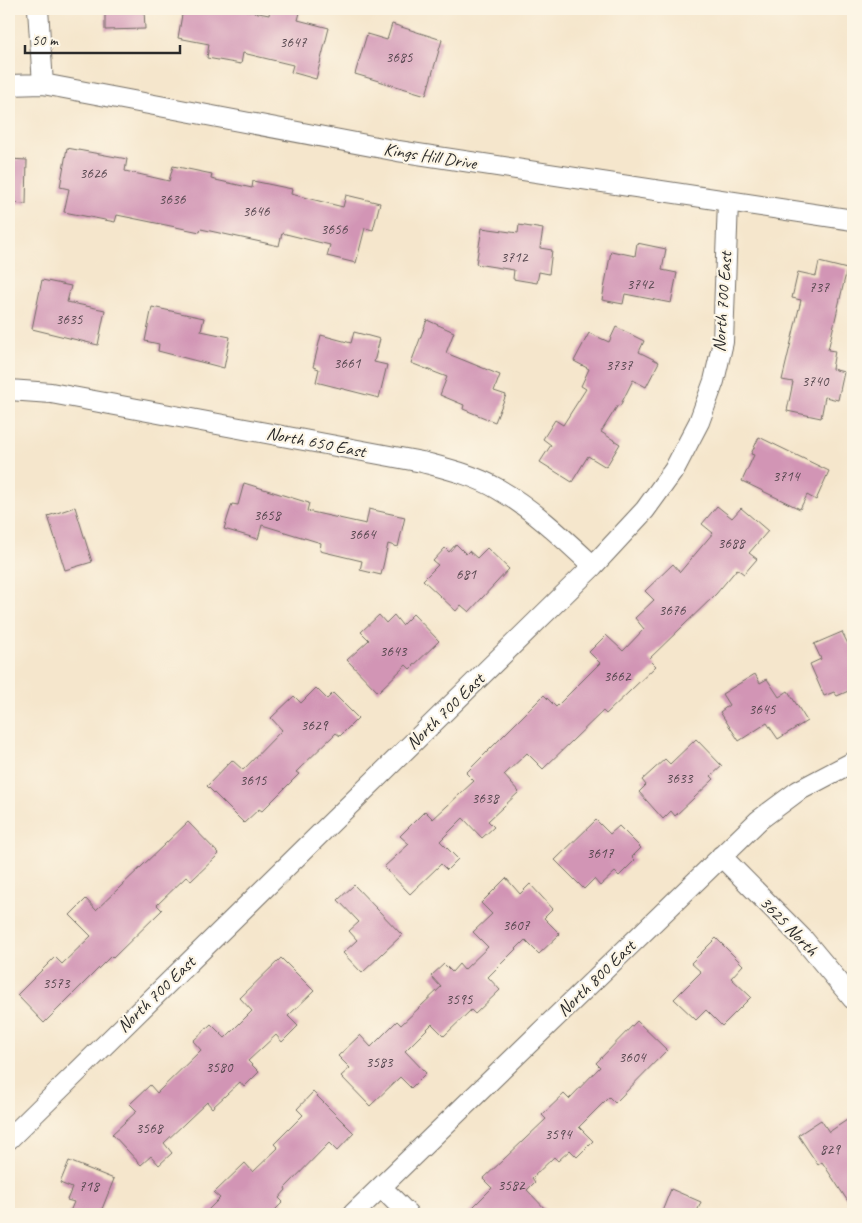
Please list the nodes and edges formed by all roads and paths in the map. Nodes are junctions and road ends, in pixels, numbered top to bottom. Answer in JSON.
{"nodes":[{"id":1,"x":38,"y":9,"type":"edge"},
{"id":2,"x":43,"y":84,"type":"junction"},
{"id":3,"x":9,"y":85,"type":"edge"},
{"id":4,"x":728,"y":201,"type":"junction"},
{"id":5,"x":853,"y":220,"type":"edge"},
{"id":6,"x":9,"y":390,"type":"edge"},
{"id":7,"x":593,"y":566,"type":"junction"},
{"id":8,"x":853,"y":762,"type":"edge"},
{"id":9,"x":721,"y":856,"type":"junction"},
{"id":10,"x":853,"y":999,"type":"edge"},
{"id":11,"x":9,"y":1139,"type":"edge"},
{"id":12,"x":381,"y":1187,"type":"junction"},
{"id":13,"x":353,"y":1214,"type":"edge"},
{"id":14,"x":408,"y":1214,"type":"edge"}],
"edges":[{"from":1,"to":2,"type":"street"},
{"from":2,"to":3,"type":"street","name":"Kings Hill Drive"},
{"from":2,"to":4,"type":"street","name":"Kings Hill Drive"},
{"from":4,"to":5,"type":"street","name":"Kings Hill Drive"},
{"from":4,"to":7,"type":"street","name":"North 700 East"},
{"from":6,"to":7,"type":"street","name":"North 650 East"},
{"from":7,"to":11,"type":"street","name":"North 700 East"},
{"from":8,"to":9,"type":"street","name":"North 800 East"},
{"from":9,"to":10,"type":"street","name":"3625 North"},
{"from":9,"to":12,"type":"street","name":"North 800 East"},
{"from":12,"to":13,"type":"street","name":"North 800 East"},
{"from":12,"to":14,"type":"street"}]}
